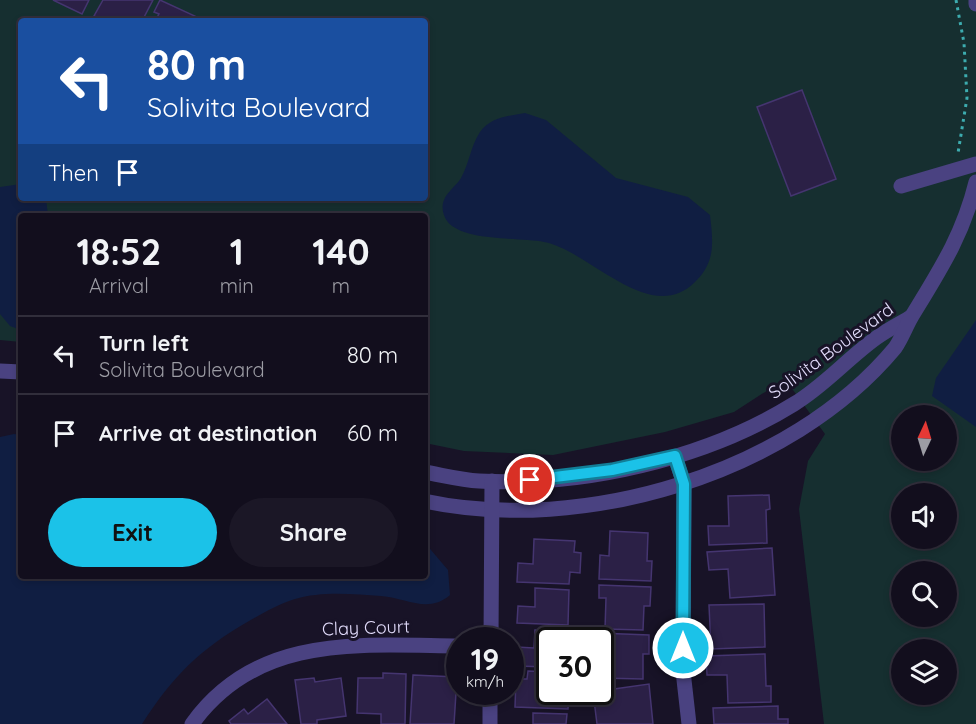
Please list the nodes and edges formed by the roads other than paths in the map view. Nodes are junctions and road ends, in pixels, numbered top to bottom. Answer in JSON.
{"nodes":[{"id":1,"x":976,"y":164,"type":"edge"},
{"id":2,"x":976,"y":182,"type":"edge"},
{"id":3,"x":901,"y":186,"type":"dead end"},
{"id":4,"x":911,"y":317,"type":"junction"},
{"id":5,"x":0,"y":371,"type":"edge"},
{"id":6,"x":18,"y":372,"type":"edge"},
{"id":7,"x":675,"y":456,"type":"junction"},
{"id":8,"x":428,"y":473,"type":"edge"},
{"id":9,"x":492,"y":482,"type":"junction"},
{"id":10,"x":684,"y":484,"type":"junction"},
{"id":11,"x":428,"y":502,"type":"edge"},
{"id":12,"x":491,"y":510,"type":"junction"},
{"id":13,"x":490,"y":627,"type":"edge"},
{"id":14,"x":446,"y":646,"type":"edge"},
{"id":15,"x":490,"y":705,"type":"edge"},
{"id":16,"x":192,"y":724,"type":"edge"},
{"id":17,"x":490,"y":724,"type":"edge"},
{"id":18,"x":689,"y":724,"type":"edge"}],
"edges":[{"from":1,"to":3,"type":"street"},
{"from":2,"to":4,"type":"street","name":"Solivita Boulevard"},
{"from":4,"to":7,"type":"street","name":"Solivita Boulevard"},
{"from":4,"to":10,"type":"street","name":"Solivita Boulevard"},
{"from":5,"to":6,"type":"street"},
{"from":7,"to":9,"type":"street","name":"Solivita Boulevard"},
{"from":7,"to":10,"type":"street"},
{"from":8,"to":9,"type":"street","name":"Solivita Boulevard"},
{"from":9,"to":12,"type":"street"},
{"from":10,"to":12,"type":"street","name":"Solivita Boulevard"},
{"from":10,"to":18,"type":"street"},
{"from":11,"to":12,"type":"street","name":"Solivita Boulevard"},
{"from":12,"to":13,"type":"street"},
{"from":14,"to":16,"type":"street","name":"Clay Court"},
{"from":15,"to":17,"type":"street"}]}
